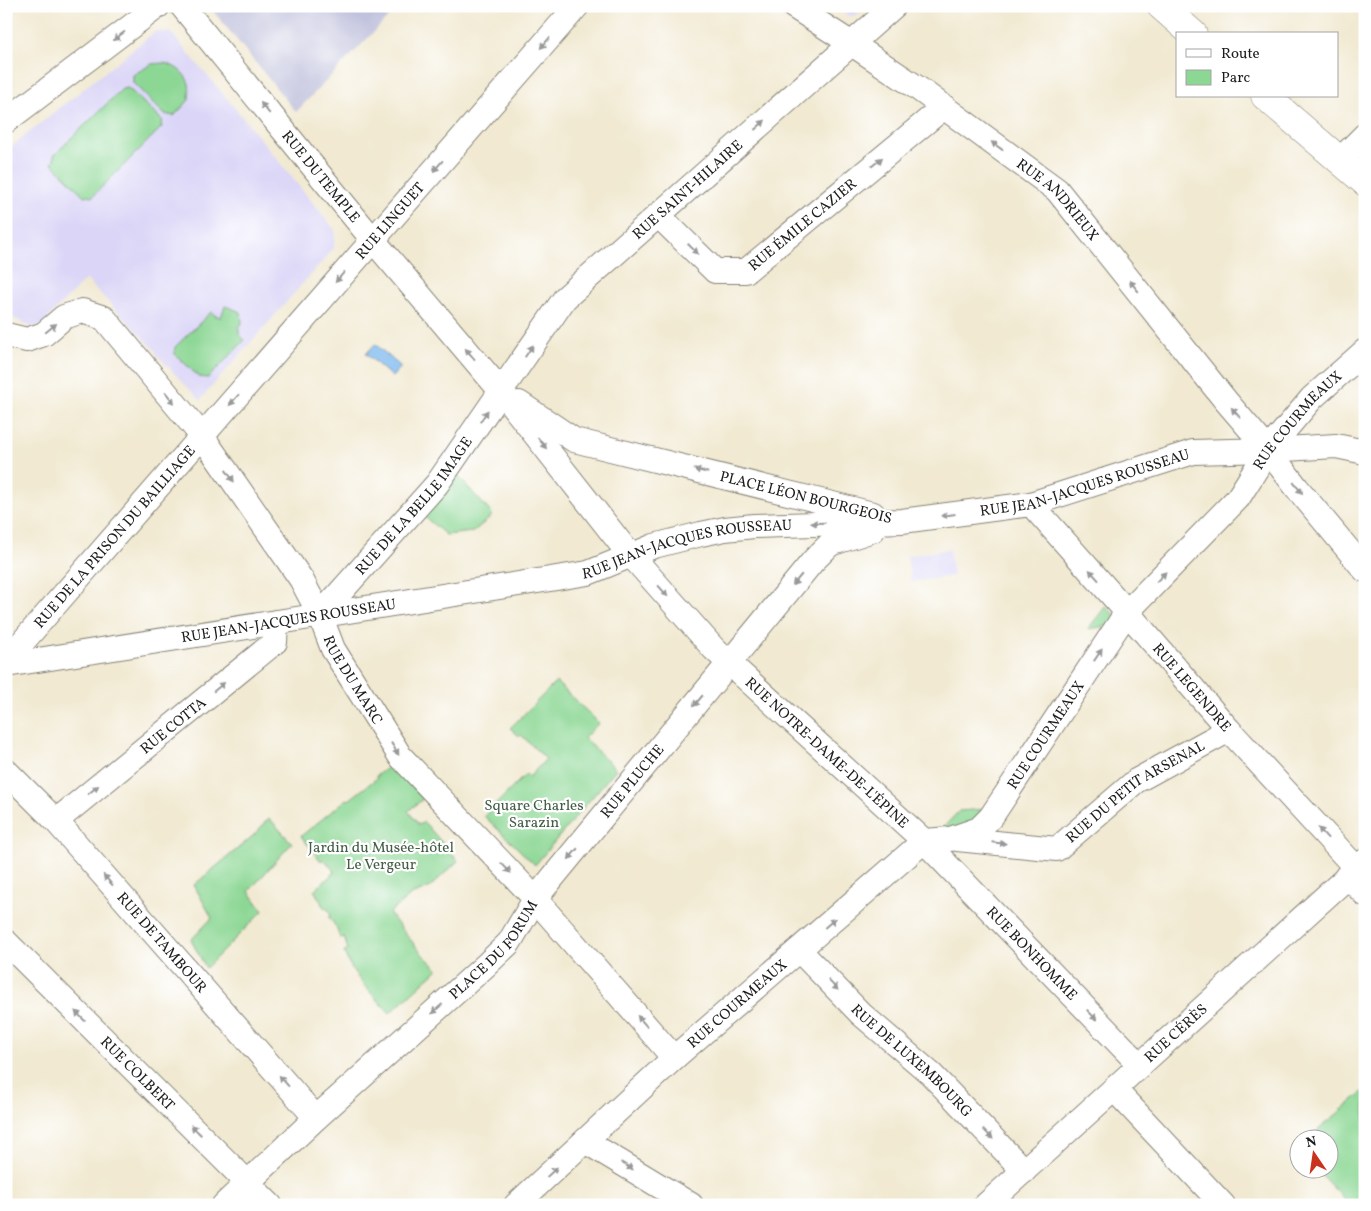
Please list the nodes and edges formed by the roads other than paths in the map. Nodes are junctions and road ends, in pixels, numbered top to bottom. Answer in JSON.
{"nodes":[{"id":1,"x":158,"y":6,"type":"edge"},
{"id":2,"x":182,"y":6,"type":"edge"},
{"id":3,"x":576,"y":6,"type":"edge"},
{"id":4,"x":793,"y":6,"type":"edge"},
{"id":5,"x":894,"y":6,"type":"edge"},
{"id":6,"x":1162,"y":7,"type":"edge"},
{"id":7,"x":1191,"y":32,"type":"edge"},
{"id":8,"x":852,"y":44,"type":"junction"},
{"id":9,"x":1267,"y":98,"type":"edge"},
{"id":10,"x":944,"y":106,"type":"junction"},
{"id":11,"x":8,"y":117,"type":"edge"},
{"id":12,"x":1365,"y":135,"type":"edge"},
{"id":13,"x":1340,"y":160,"type":"junction"},
{"id":14,"x":1365,"y":182,"type":"edge"},
{"id":15,"x":658,"y":215,"type":"junction"},
{"id":16,"x":372,"y":240,"type":"junction"},
{"id":17,"x":6,"y":335,"type":"edge"},
{"id":18,"x":1365,"y":351,"type":"edge"},
{"id":19,"x":501,"y":391,"type":"junction"},
{"id":20,"x":202,"y":436,"type":"junction"},
{"id":21,"x":1268,"y":450,"type":"junction"},
{"id":22,"x":1365,"y":452,"type":"edge"},
{"id":23,"x":1030,"y":504,"type":"junction"},
{"id":24,"x":902,"y":521,"type":"junction"},
{"id":25,"x":630,"y":555,"type":"junction"},
{"id":26,"x":1365,"y":570,"type":"edge"},
{"id":27,"x":1127,"y":612,"type":"junction"},
{"id":28,"x":320,"y":615,"type":"junction"},
{"id":29,"x":276,"y":622,"type":"junction"},
{"id":30,"x":6,"y":663,"type":"edge"},
{"id":31,"x":729,"y":663,"type":"junction"},
{"id":32,"x":1229,"y":730,"type":"junction"},
{"id":33,"x":6,"y":771,"type":"edge"},
{"id":34,"x":56,"y":821,"type":"junction"},
{"id":35,"x":950,"y":839,"type":"junction"},
{"id":36,"x":924,"y":842,"type":"junction"},
{"id":37,"x":1356,"y":868,"type":"edge"},
{"id":38,"x":1365,"y":894,"type":"edge"},
{"id":39,"x":535,"y":899,"type":"junction"},
{"id":40,"x":6,"y":942,"type":"edge"},
{"id":41,"x":799,"y":950,"type":"junction"},
{"id":42,"x":674,"y":1058,"type":"junction"},
{"id":43,"x":1140,"y":1065,"type":"junction"},
{"id":44,"x":1114,"y":1089,"type":"junction"},
{"id":45,"x":316,"y":1118,"type":"junction"},
{"id":46,"x":585,"y":1141,"type":"junction"},
{"id":47,"x":1024,"y":1171,"type":"junction"},
{"id":48,"x":248,"y":1182,"type":"junction"},
{"id":49,"x":224,"y":1205,"type":"edge"},
{"id":50,"x":270,"y":1205,"type":"edge"},
{"id":51,"x":516,"y":1205,"type":"edge"},
{"id":52,"x":691,"y":1205,"type":"edge"},
{"id":53,"x":986,"y":1205,"type":"edge"},
{"id":54,"x":1223,"y":1205,"type":"edge"}],
"edges":[{"from":1,"to":11,"type":"street","one_way":true},
{"from":16,"to":2,"type":"street","name":"RUE DU TEMPLE","one_way":true},
{"from":3,"to":16,"type":"street","name":"RUE LINGUET","one_way":true},
{"from":4,"to":8,"type":"street","name":"RUE ANDRIEUX"},
{"from":5,"to":8,"type":"street","name":"RUE SAINT-HILAIRE"},
{"from":6,"to":7,"type":"main road"},
{"from":8,"to":10,"type":"street","name":"RUE ANDRIEUX"},
{"from":15,"to":8,"type":"street","name":"RUE SAINT-HILAIRE","one_way":true},
{"from":9,"to":13,"type":"main road"},
{"from":15,"to":10,"type":"street","name":"RUE ÉMILE CAZIER","one_way":true},
{"from":21,"to":10,"type":"street","name":"RUE ANDRIEUX","one_way":true},
{"from":12,"to":13,"type":"street"},
{"from":13,"to":14,"type":"main road"},
{"from":19,"to":15,"type":"street","name":"RUE SAINT-HILAIRE","one_way":true},
{"from":19,"to":16,"type":"street","name":"RUE DU TEMPLE","one_way":true},
{"from":16,"to":20,"type":"street","name":"RUE LINGUET","one_way":true},
{"from":17,"to":20,"type":"street","name":"RUE DU MARC","one_way":true},
{"from":18,"to":21,"type":"street","name":"RUE COURMEAUX"},
{"from":24,"to":19,"type":"street","name":"PLACE LÉON BOURGEOIS","one_way":true},
{"from":19,"to":25,"type":"street","one_way":true},
{"from":28,"to":19,"type":"street","name":"RUE DE LA BELLE IMAGE","one_way":true},
{"from":20,"to":28,"type":"street","name":"RUE DU MARC","one_way":true},
{"from":20,"to":30,"type":"street","name":"RUE DE LA PRISON DU BAILLIAGE"},
{"from":21,"to":22,"type":"street","name":"RUE JEAN-JACQUES ROUSSEAU"},
{"from":21,"to":23,"type":"street","name":"RUE JEAN-JACQUES ROUSSEAU"},
{"from":21,"to":26,"type":"street","name":"RUE ANDRIEUX","one_way":true},
{"from":27,"to":21,"type":"street","name":"RUE COURMEAUX","one_way":true},
{"from":23,"to":24,"type":"street","name":"RUE JEAN-JACQUES ROUSSEAU","one_way":true},
{"from":27,"to":23,"type":"street","name":"RUE LEGENDRE","one_way":true},
{"from":24,"to":25,"type":"street","name":"RUE JEAN-JACQUES ROUSSEAU","one_way":true},
{"from":24,"to":31,"type":"street","name":"PLACE LÉON BOURGEOIS","one_way":true},
{"from":25,"to":28,"type":"street","name":"RUE JEAN-JACQUES ROUSSEAU"},
{"from":25,"to":31,"type":"street","one_way":true},
{"from":27,"to":32,"type":"street","name":"RUE LEGENDRE"},
{"from":35,"to":27,"type":"street","name":"RUE COURMEAUX","one_way":true},
{"from":28,"to":29,"type":"street","name":"RUE JEAN-JACQUES ROUSSEAU"},
{"from":28,"to":39,"type":"street","name":"RUE DU MARC","one_way":true},
{"from":29,"to":30,"type":"street","name":"RUE JEAN-JACQUES ROUSSEAU"},
{"from":34,"to":29,"type":"street","name":"RUE COTTA","one_way":true},
{"from":31,"to":36,"type":"street","name":"RUE NOTRE-DAME-DE-L'ÉPINE"},
{"from":31,"to":39,"type":"street","name":"RUE PLUCHE","one_way":true},
{"from":35,"to":32,"type":"street","name":"RUE DU PETIT ARSENAL","one_way":true},
{"from":37,"to":32,"type":"street","name":"RUE LEGENDRE","one_way":true},
{"from":33,"to":34,"type":"street","name":"RUE DE TAMBOUR"},
{"from":45,"to":34,"type":"street","name":"RUE DE TAMBOUR","one_way":true},
{"from":35,"to":36,"type":"street","name":"RUE COURMEAUX"},
{"from":41,"to":36,"type":"street","name":"RUE COURMEAUX","one_way":true},
{"from":36,"to":43,"type":"street","name":"RUE BONHOMME","one_way":true},
{"from":37,"to":38,"type":"street","name":"RUE LEGENDRE"},
{"from":37,"to":43,"type":"street","name":"RUE CÉRÈS"},
{"from":42,"to":39,"type":"street","name":"PLACE DU FORUM","one_way":true},
{"from":39,"to":45,"type":"street","name":"PLACE DU FORUM","one_way":true},
{"from":48,"to":40,"type":"street","name":"RUE COLBERT","one_way":true},
{"from":41,"to":42,"type":"street","name":"RUE COURMEAUX"},
{"from":41,"to":47,"type":"street","name":"RUE DE LUXEMBOURG","one_way":true},
{"from":42,"to":46,"type":"street"},
{"from":43,"to":44,"type":"street","name":"RUE CÉRÈS"},
{"from":44,"to":47,"type":"street","name":"RUE CÉRÈS"},
{"from":44,"to":54,"type":"street"},
{"from":45,"to":48,"type":"street","name":"PLACE DU FORUM"},
{"from":51,"to":46,"type":"street","one_way":true},
{"from":46,"to":52,"type":"street","one_way":true},
{"from":47,"to":53,"type":"street","name":"RUE CÉRÈS"},
{"from":48,"to":49,"type":"street","name":"PLACE DU FORUM"},
{"from":48,"to":50,"type":"street","name":"RUE COLBERT"}]}
